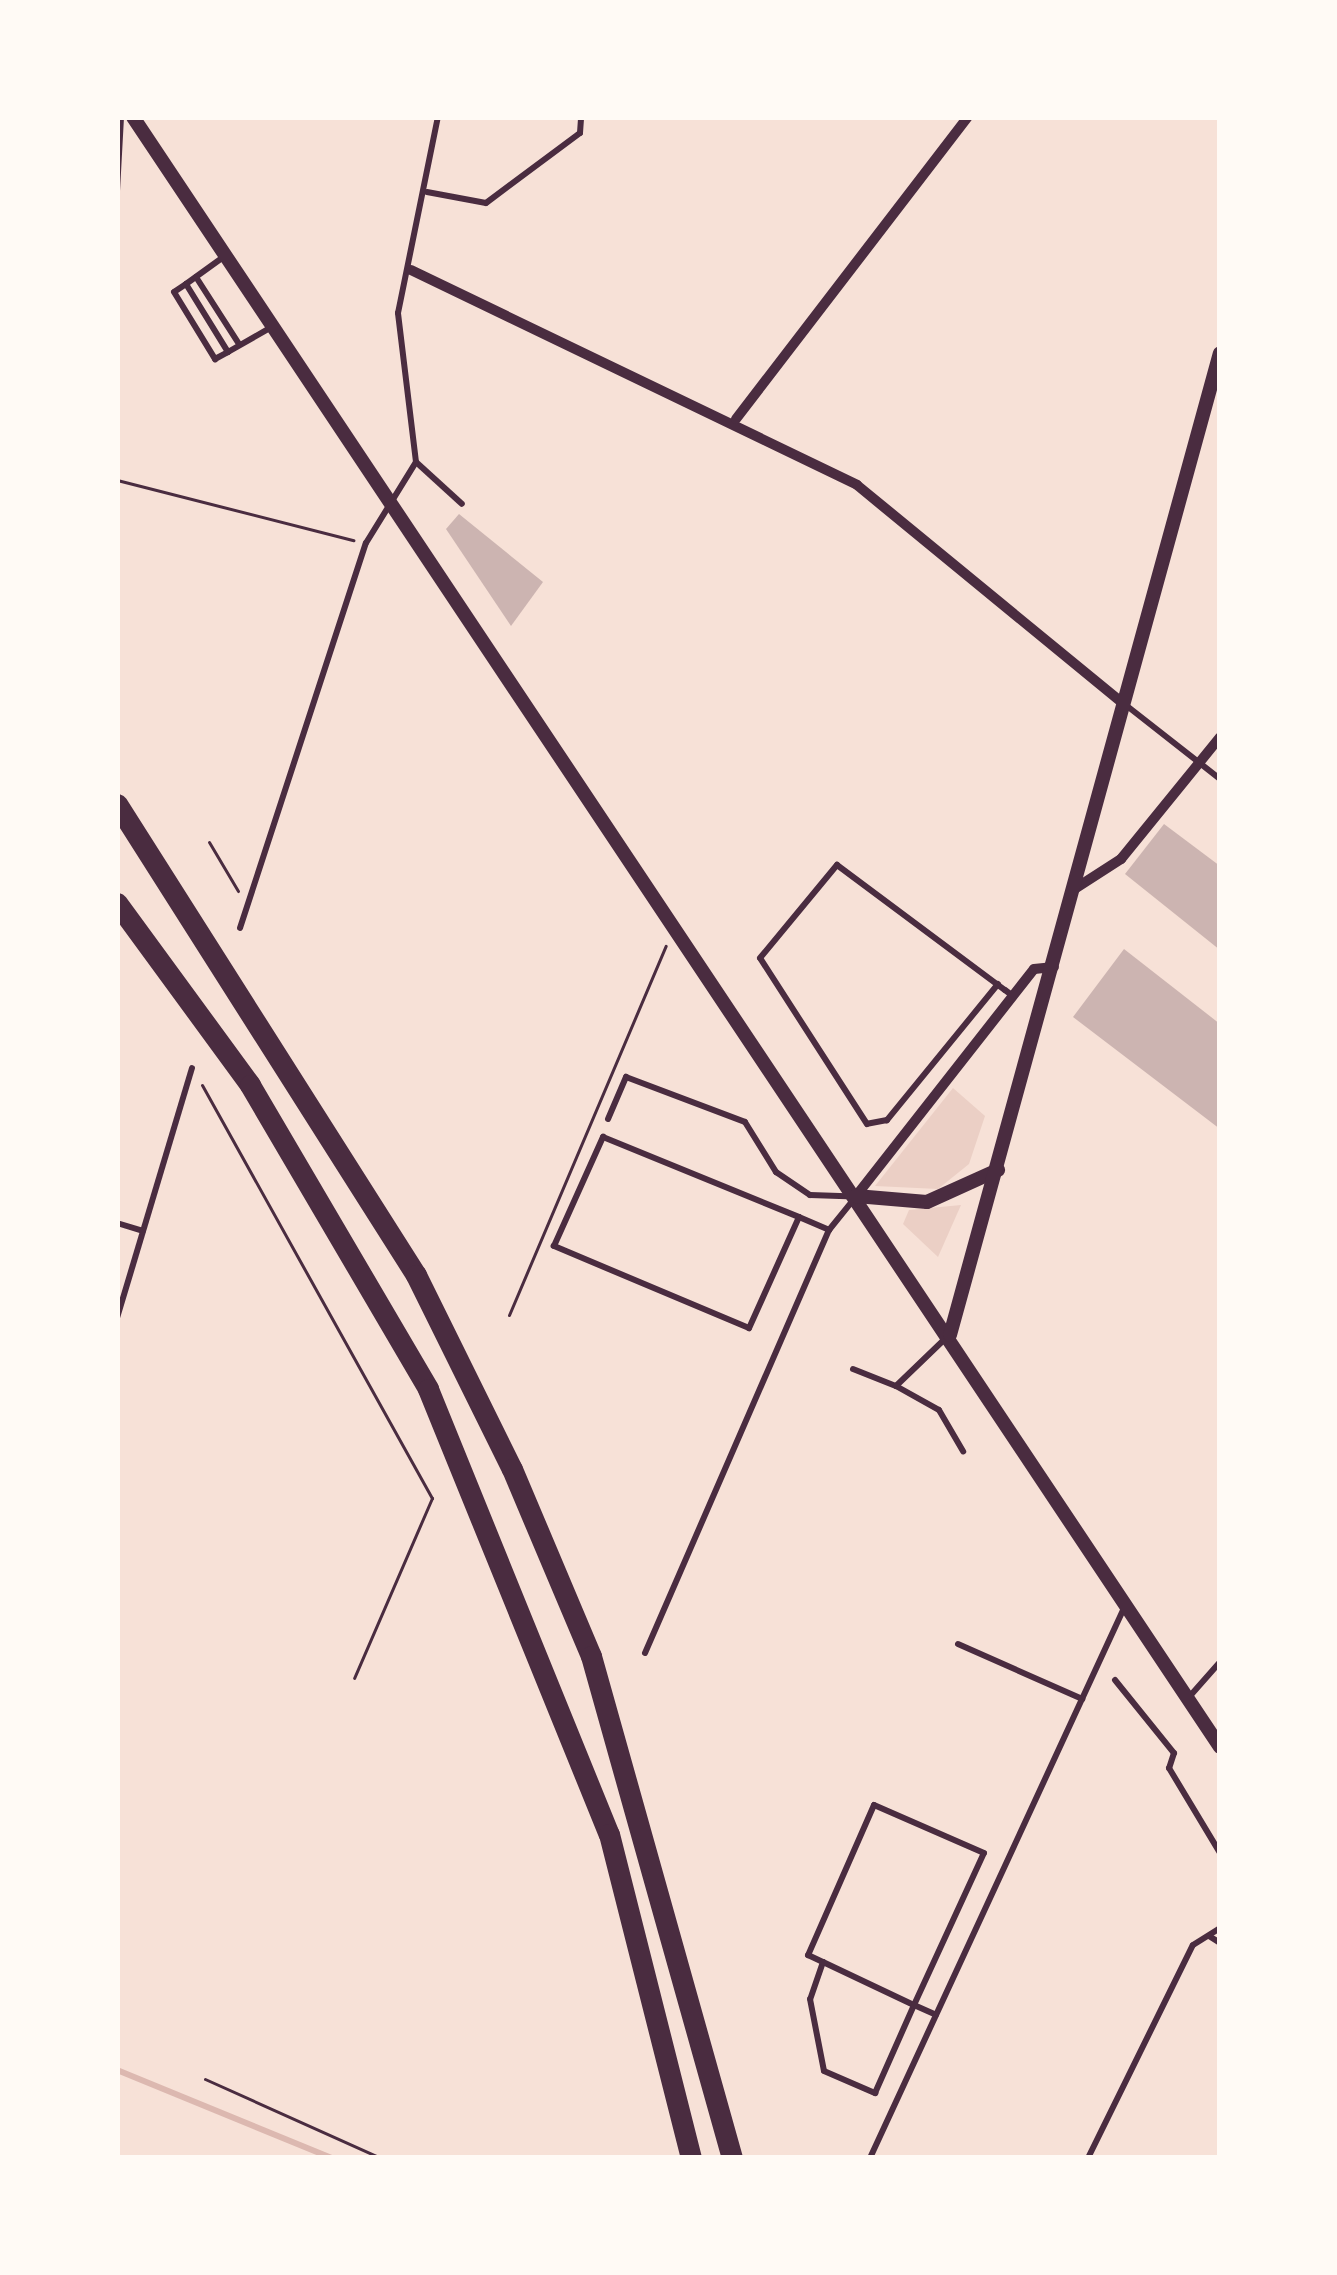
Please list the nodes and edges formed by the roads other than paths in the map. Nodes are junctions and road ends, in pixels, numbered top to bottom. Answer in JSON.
{"nodes":[{"id":1,"x":120,"y":117,"type":"edge"},
{"id":2,"x":133,"y":117,"type":"edge"},
{"id":3,"x":439,"y":117,"type":"edge"},
{"id":4,"x":581,"y":117,"type":"edge"},
{"id":5,"x":968,"y":117,"type":"edge"},
{"id":6,"x":117,"y":132,"type":"edge"},
{"id":7,"x":117,"y":190,"type":"edge"},
{"id":8,"x":427,"y":192,"type":"junction"},
{"id":9,"x":225,"y":256,"type":"junction"},
{"id":10,"x":411,"y":270,"type":"junction"},
{"id":11,"x":196,"y":277,"type":"junction"},
{"id":12,"x":186,"y":284,"type":"junction"},
{"id":13,"x":272,"y":327,"type":"junction"},
{"id":14,"x":240,"y":345,"type":"junction"},
{"id":15,"x":228,"y":352,"type":"junction"},
{"id":16,"x":1220,"y":353,"type":"edge"},
{"id":17,"x":736,"y":419,"type":"junction"},
{"id":18,"x":416,"y":462,"type":"junction"},
{"id":19,"x":385,"y":499,"type":"junction"},
{"id":20,"x":462,"y":504,"type":"dead end"},
{"id":21,"x":1124,"y":704,"type":"junction"},
{"id":22,"x":1220,"y":737,"type":"edge"},
{"id":23,"x":1199,"y":763,"type":"junction"},
{"id":24,"x":1220,"y":778,"type":"edge"},
{"id":25,"x":117,"y":804,"type":"edge"},
{"id":26,"x":1076,"y":888,"type":"junction"},
{"id":27,"x":117,"y":903,"type":"edge"},
{"id":28,"x":240,"y":928,"type":"dead end"},
{"id":29,"x":1054,"y":967,"type":"junction"},
{"id":30,"x":998,"y":984,"type":"junction"},
{"id":31,"x":1013,"y":996,"type":"junction"},
{"id":32,"x":192,"y":1068,"type":"road end"},
{"id":33,"x":608,"y":1119,"type":"dead end"},
{"id":34,"x":998,"y":1170,"type":"junction"},
{"id":35,"x":856,"y":1196,"type":"junction"},
{"id":36,"x":799,"y":1217,"type":"junction"},
{"id":37,"x":117,"y":1223,"type":"edge"},
{"id":38,"x":829,"y":1230,"type":"junction"},
{"id":39,"x":143,"y":1231,"type":"junction"},
{"id":40,"x":117,"y":1318,"type":"edge"},
{"id":41,"x":950,"y":1335,"type":"junction"},
{"id":42,"x":853,"y":1369,"type":"dead end"},
{"id":43,"x":896,"y":1386,"type":"junction"},
{"id":44,"x":963,"y":1450,"type":"dead end"},
{"id":45,"x":1125,"y":1605,"type":"junction"},
{"id":46,"x":958,"y":1644,"type":"dead end"},
{"id":47,"x":645,"y":1653,"type":"dead end"},
{"id":48,"x":1220,"y":1663,"type":"edge"},
{"id":49,"x":1114,"y":1680,"type":"dead end"},
{"id":50,"x":1188,"y":1699,"type":"junction"},
{"id":51,"x":1082,"y":1700,"type":"junction"},
{"id":52,"x":1220,"y":1747,"type":"edge"},
{"id":53,"x":1220,"y":1853,"type":"edge"},
{"id":54,"x":1220,"y":1928,"type":"edge"},
{"id":55,"x":1209,"y":1936,"type":"junction"},
{"id":56,"x":1220,"y":1943,"type":"edge"},
{"id":57,"x":823,"y":1962,"type":"junction"},
{"id":58,"x":914,"y":2005,"type":"junction"},
{"id":59,"x":936,"y":2014,"type":"junction"},
{"id":60,"x":691,"y":2158,"type":"edge"},
{"id":61,"x":732,"y":2158,"type":"edge"},
{"id":62,"x":870,"y":2158,"type":"edge"},
{"id":63,"x":1088,"y":2158,"type":"edge"}],
"edges":[{"from":1,"to":6,"type":"lane"},
{"from":1,"to":7,"type":"lane"},
{"from":2,"to":9,"type":"street"},
{"from":3,"to":8,"type":"lane"},
{"from":4,"to":8,"type":"lane"},
{"from":5,"to":17,"type":"street"},
{"from":8,"to":10,"type":"lane"},
{"from":9,"to":11,"type":"lane"},
{"from":9,"to":13,"type":"street"},
{"from":10,"to":17,"type":"street"},
{"from":10,"to":18,"type":"lane"},
{"from":11,"to":12,"type":"lane"},
{"from":11,"to":14,"type":"lane"},
{"from":12,"to":15,"type":"lane"},
{"from":12,"to":15,"type":"lane"},
{"from":13,"to":14,"type":"lane"},
{"from":13,"to":19,"type":"street"},
{"from":14,"to":15,"type":"lane"},
{"from":16,"to":21,"type":"street"},
{"from":17,"to":21,"type":"street"},
{"from":18,"to":19,"type":"lane"},
{"from":18,"to":20,"type":"lane"},
{"from":19,"to":28,"type":"lane"},
{"from":19,"to":35,"type":"street"},
{"from":21,"to":23,"type":"lane"},
{"from":21,"to":26,"type":"street"},
{"from":22,"to":23,"type":"street"},
{"from":23,"to":24,"type":"lane"},
{"from":23,"to":26,"type":"street"},
{"from":25,"to":61,"type":"highway"},
{"from":26,"to":29,"type":"street"},
{"from":27,"to":60,"type":"highway"},
{"from":29,"to":31,"type":"street"},
{"from":29,"to":34,"type":"street"},
{"from":30,"to":30,"type":"lane"},
{"from":30,"to":31,"type":"lane"},
{"from":31,"to":35,"type":"street"},
{"from":32,"to":39,"type":"lane"},
{"from":33,"to":35,"type":"lane"},
{"from":34,"to":35,"type":"street"},
{"from":34,"to":41,"type":"street"},
{"from":35,"to":38,"type":"lane"},
{"from":35,"to":41,"type":"street"},
{"from":36,"to":36,"type":"lane"},
{"from":36,"to":38,"type":"lane"},
{"from":37,"to":39,"type":"lane"},
{"from":38,"to":47,"type":"lane"},
{"from":39,"to":40,"type":"lane"},
{"from":41,"to":43,"type":"lane"},
{"from":41,"to":45,"type":"street"},
{"from":42,"to":43,"type":"lane"},
{"from":43,"to":44,"type":"lane"},
{"from":45,"to":50,"type":"street"},
{"from":45,"to":51,"type":"lane"},
{"from":46,"to":51,"type":"lane"},
{"from":48,"to":50,"type":"lane"},
{"from":49,"to":53,"type":"lane"},
{"from":50,"to":52,"type":"street"},
{"from":51,"to":59,"type":"lane"},
{"from":54,"to":55,"type":"lane"},
{"from":55,"to":56,"type":"lane"},
{"from":55,"to":63,"type":"lane"},
{"from":57,"to":58,"type":"lane"},
{"from":57,"to":58,"type":"lane"},
{"from":57,"to":58,"type":"lane"},
{"from":58,"to":59,"type":"lane"},
{"from":59,"to":62,"type":"lane"}]}
